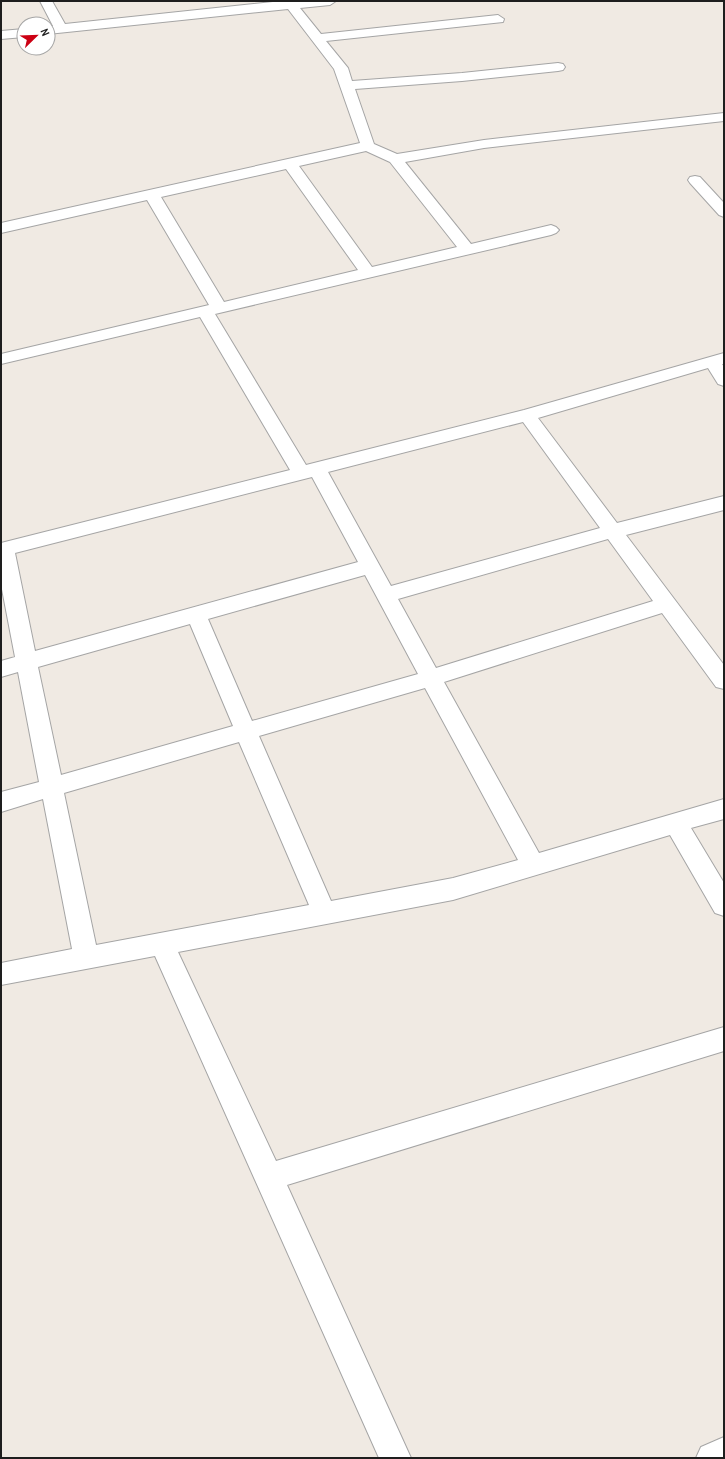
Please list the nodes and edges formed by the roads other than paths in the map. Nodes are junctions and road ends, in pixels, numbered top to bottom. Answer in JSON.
{"nodes":[{"id":1,"x":46,"y":1,"type":"edge"},
{"id":2,"x":330,"y":1,"type":"edge"},
{"id":3,"x":290,"y":3,"type":"edge"},
{"id":4,"x":50,"y":16,"type":"edge"},
{"id":5,"x":498,"y":19,"type":"dead end"},
{"id":6,"x":56,"y":30,"type":"edge"},
{"id":7,"x":16,"y":34,"type":"edge"},
{"id":8,"x":1,"y":35,"type":"edge"},
{"id":9,"x":318,"y":38,"type":"junction"},
{"id":10,"x":558,"y":67,"type":"dead end"},
{"id":11,"x":347,"y":85,"type":"junction"},
{"id":12,"x":724,"y":117,"type":"edge"},
{"id":13,"x":368,"y":146,"type":"junction"},
{"id":14,"x":395,"y":159,"type":"junction"},
{"id":15,"x":290,"y":164,"type":"junction"},
{"id":16,"x":695,"y":180,"type":"dead end"},
{"id":17,"x":152,"y":194,"type":"junction"},
{"id":18,"x":724,"y":212,"type":"edge"},
{"id":19,"x":1,"y":228,"type":"edge"},
{"id":20,"x":552,"y":230,"type":"dead end"},
{"id":21,"x":467,"y":250,"type":"junction"},
{"id":22,"x":368,"y":273,"type":"junction"},
{"id":23,"x":212,"y":310,"type":"junction"},
{"id":24,"x":1,"y":359,"type":"edge"},
{"id":25,"x":718,"y":360,"type":"edge"},
{"id":26,"x":724,"y":380,"type":"edge"},
{"id":27,"x":527,"y":415,"type":"junction"},
{"id":28,"x":309,"y":471,"type":"junction"},
{"id":29,"x":724,"y":504,"type":"edge"},
{"id":30,"x":613,"y":531,"type":"junction"},
{"id":31,"x":3,"y":549,"type":"edge"},
{"id":32,"x":370,"y":566,"type":"junction"},
{"id":33,"x":386,"y":595,"type":"junction"},
{"id":34,"x":666,"y":604,"type":"junction"},
{"id":35,"x":196,"y":615,"type":"junction"},
{"id":36,"x":27,"y":662,"type":"junction"},
{"id":37,"x":1,"y":669,"type":"edge"},
{"id":38,"x":431,"y":678,"type":"junction"},
{"id":39,"x":724,"y":681,"type":"edge"},
{"id":40,"x":246,"y":732,"type":"junction"},
{"id":41,"x":52,"y":788,"type":"junction"},
{"id":42,"x":1,"y":802,"type":"edge"},
{"id":43,"x":724,"y":810,"type":"edge"},
{"id":44,"x":676,"y":824,"type":"junction"},
{"id":45,"x":533,"y":866,"type":"junction"},
{"id":46,"x":724,"y":905,"type":"edge"},
{"id":47,"x":324,"y":913,"type":"junction"},
{"id":48,"x":161,"y":943,"type":"junction"},
{"id":49,"x":86,"y":958,"type":"junction"},
{"id":50,"x":1,"y":974,"type":"edge"},
{"id":51,"x":724,"y":1039,"type":"edge"},
{"id":52,"x":269,"y":1176,"type":"junction"},
{"id":53,"x":724,"y":1453,"type":"edge"},
{"id":54,"x":395,"y":1458,"type":"edge"},
{"id":55,"x":712,"y":1458,"type":"edge"}],
"edges":[{"from":1,"to":4,"type":"street"},
{"from":2,"to":3,"type":"street"},
{"from":3,"to":6,"type":"street"},
{"from":3,"to":9,"type":"street"},
{"from":5,"to":9,"type":"street"},
{"from":7,"to":8,"type":"street"},
{"from":9,"to":11,"type":"street"},
{"from":10,"to":11,"type":"street"},
{"from":11,"to":13,"type":"street"},
{"from":12,"to":14,"type":"street"},
{"from":13,"to":14,"type":"street"},
{"from":13,"to":15,"type":"street"},
{"from":14,"to":21,"type":"street"},
{"from":15,"to":17,"type":"street"},
{"from":15,"to":22,"type":"street"},
{"from":16,"to":18,"type":"street"},
{"from":17,"to":19,"type":"street"},
{"from":17,"to":23,"type":"street"},
{"from":20,"to":21,"type":"street"},
{"from":21,"to":22,"type":"street"},
{"from":22,"to":23,"type":"street"},
{"from":23,"to":24,"type":"street"},
{"from":23,"to":28,"type":"street"},
{"from":25,"to":26,"type":"street"},
{"from":25,"to":27,"type":"street"},
{"from":27,"to":28,"type":"street"},
{"from":27,"to":30,"type":"street"},
{"from":28,"to":31,"type":"street"},
{"from":28,"to":32,"type":"street"},
{"from":29,"to":30,"type":"street"},
{"from":30,"to":33,"type":"street"},
{"from":30,"to":34,"type":"street"},
{"from":31,"to":36,"type":"street"},
{"from":32,"to":33,"type":"street"},
{"from":32,"to":35,"type":"street"},
{"from":33,"to":38,"type":"street"},
{"from":34,"to":38,"type":"street"},
{"from":34,"to":39,"type":"street"},
{"from":35,"to":36,"type":"street"},
{"from":35,"to":40,"type":"street"},
{"from":36,"to":37,"type":"street"},
{"from":36,"to":41,"type":"street"},
{"from":38,"to":40,"type":"street"},
{"from":38,"to":45,"type":"street"},
{"from":40,"to":41,"type":"street"},
{"from":40,"to":47,"type":"street"},
{"from":41,"to":42,"type":"street"},
{"from":41,"to":49,"type":"street"},
{"from":43,"to":44,"type":"street"},
{"from":44,"to":45,"type":"street"},
{"from":44,"to":46,"type":"street"},
{"from":45,"to":47,"type":"street"},
{"from":47,"to":48,"type":"street"},
{"from":48,"to":49,"type":"street"},
{"from":48,"to":52,"type":"street"},
{"from":49,"to":50,"type":"street"},
{"from":51,"to":52,"type":"street"},
{"from":52,"to":54,"type":"street"},
{"from":53,"to":55,"type":"street"}]}
